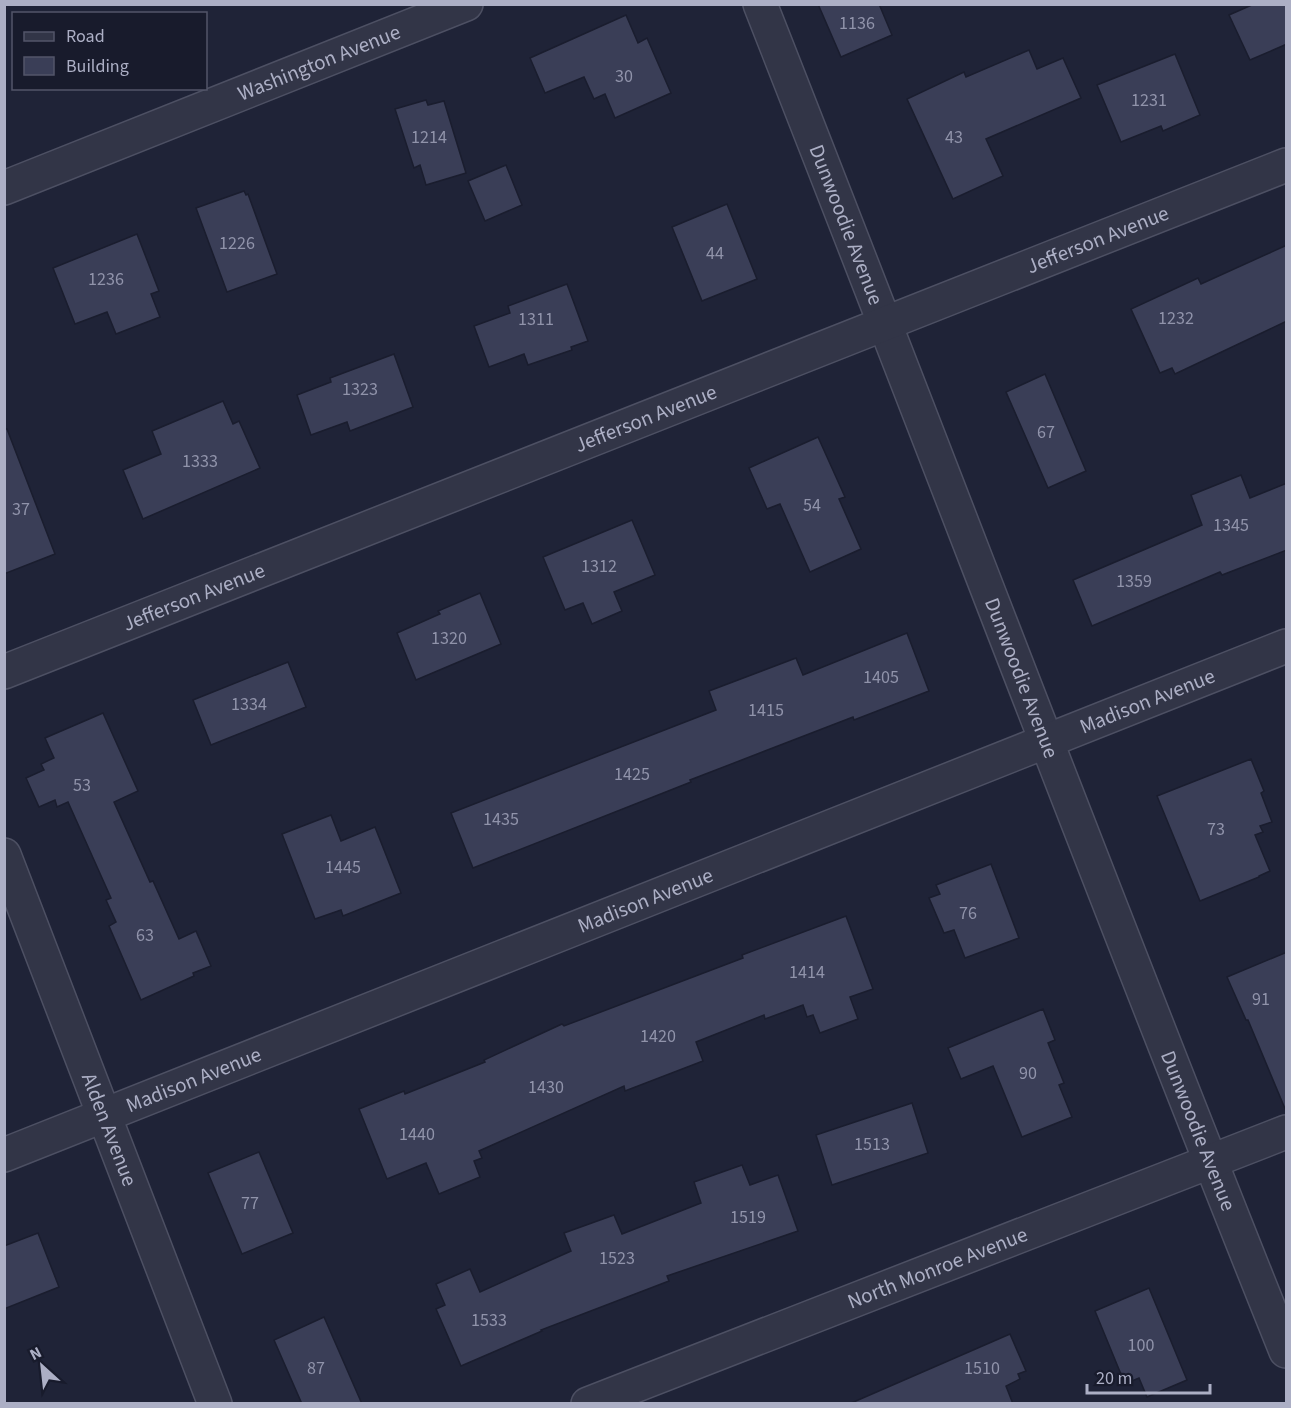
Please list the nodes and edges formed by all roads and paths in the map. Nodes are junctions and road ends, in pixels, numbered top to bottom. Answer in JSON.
{"nodes":[{"id":1,"x":466,"y":4,"type":"edge"},
{"id":2,"x":760,"y":4,"type":"edge"},
{"id":3,"x":1287,"y":165,"type":"edge"},
{"id":4,"x":4,"y":188,"type":"edge"},
{"id":5,"x":886,"y":324,"type":"junction"},
{"id":6,"x":1287,"y":646,"type":"edge"},
{"id":7,"x":4,"y":672,"type":"edge"},
{"id":8,"x":1047,"y":740,"type":"junction"},
{"id":9,"x":4,"y":855,"type":"edge"},
{"id":10,"x":103,"y":1116,"type":"junction"},
{"id":11,"x":1287,"y":1132,"type":"edge"},
{"id":12,"x":4,"y":1155,"type":"edge"},
{"id":13,"x":1210,"y":1162,"type":"junction"},
{"id":14,"x":1287,"y":1351,"type":"edge"},
{"id":15,"x":214,"y":1404,"type":"edge"},
{"id":16,"x":588,"y":1404,"type":"edge"}],
"edges":[{"from":1,"to":4,"type":"street","name":"Washington Avenue"},
{"from":2,"to":5,"type":"street","name":"Dunwoodie Avenue"},
{"from":3,"to":5,"type":"street","name":"Jefferson Avenue"},
{"from":5,"to":7,"type":"street","name":"Jefferson Avenue"},
{"from":5,"to":8,"type":"street","name":"Dunwoodie Avenue"},
{"from":6,"to":8,"type":"street","name":"Madison Avenue"},
{"from":8,"to":10,"type":"street","name":"Madison Avenue"},
{"from":8,"to":13,"type":"street","name":"Dunwoodie Avenue"},
{"from":9,"to":10,"type":"street","name":"Alden Avenue"},
{"from":10,"to":12,"type":"street","name":"Madison Avenue"},
{"from":10,"to":15,"type":"street","name":"Alden Avenue"},
{"from":11,"to":13,"type":"street","name":"North Monroe Avenue"},
{"from":13,"to":14,"type":"street","name":"Dunwoodie Avenue"},
{"from":13,"to":16,"type":"street","name":"North Monroe Avenue"}]}
